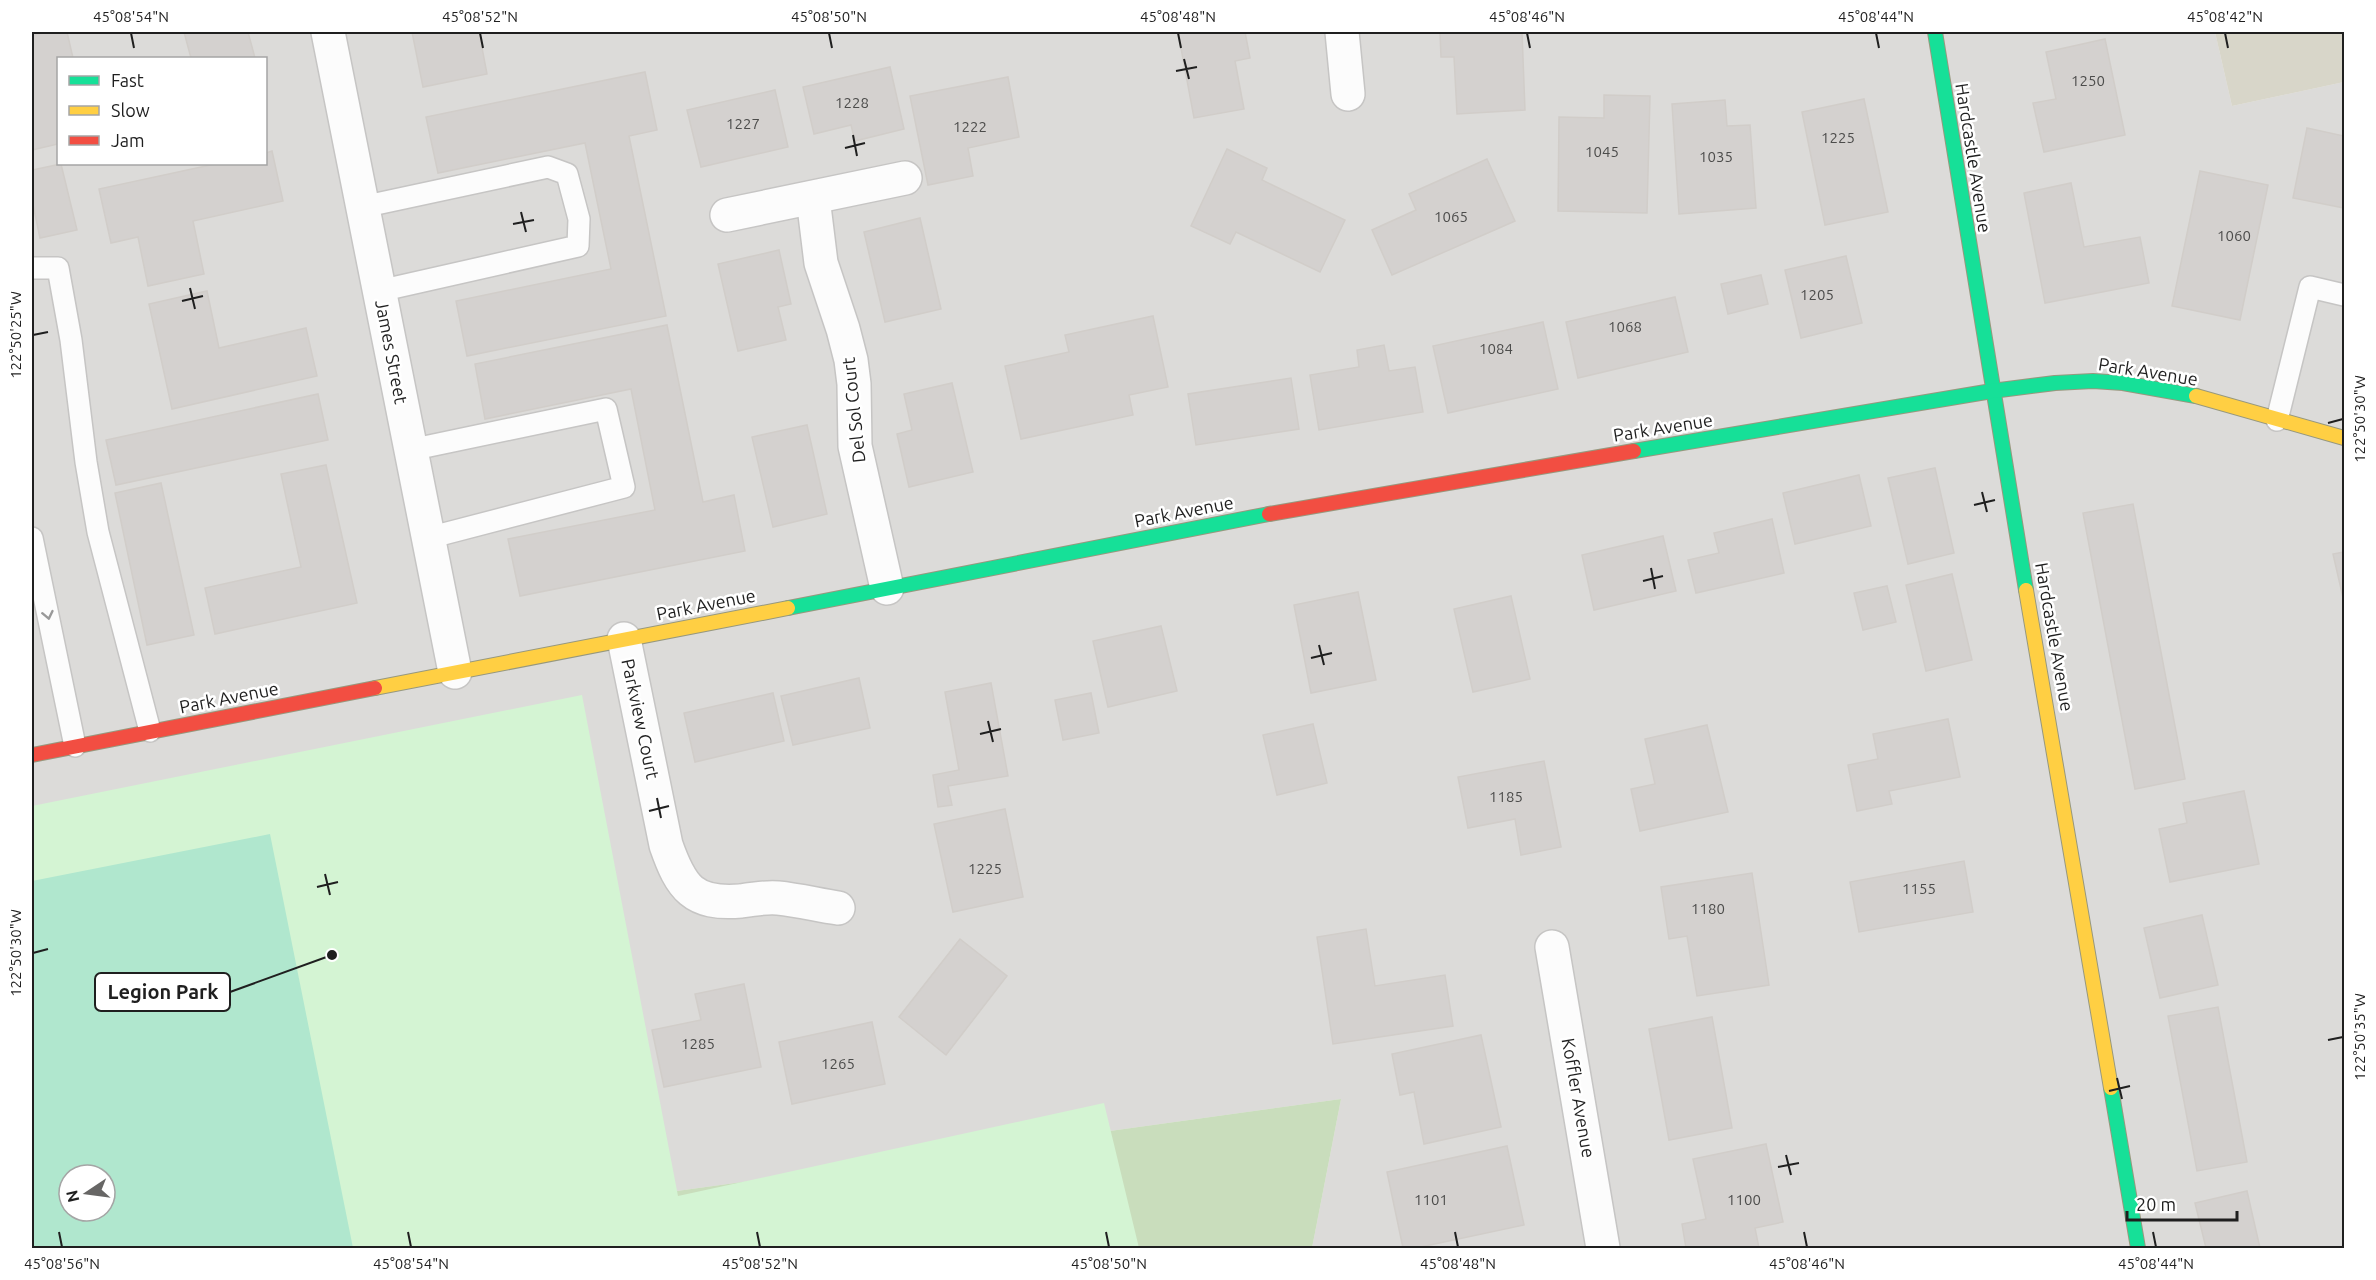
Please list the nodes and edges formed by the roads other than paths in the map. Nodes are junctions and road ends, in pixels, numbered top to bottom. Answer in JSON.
{"nodes":[{"id":1,"x":328,"y":32,"type":"edge"},
{"id":2,"x":1342,"y":32,"type":"edge"},
{"id":3,"x":1935,"y":32,"type":"edge"},
{"id":4,"x":1348,"y":94,"type":"dead end"},
{"id":5,"x":905,"y":178,"type":"dead end"},
{"id":6,"x":813,"y":198,"type":"junction"},
{"id":7,"x":362,"y":207,"type":"junction"},
{"id":8,"x":727,"y":215,"type":"dead end"},
{"id":9,"x":32,"y":268,"type":"edge"},
{"id":10,"x":379,"y":291,"type":"junction"},
{"id":11,"x":2344,"y":295,"type":"edge"},
{"id":12,"x":1992,"y":391,"type":"junction"},
{"id":13,"x":2277,"y":420,"type":"junction"},
{"id":14,"x":2344,"y":438,"type":"edge"},
{"id":15,"x":410,"y":450,"type":"junction"},
{"id":16,"x":32,"y":538,"type":"edge"},
{"id":17,"x":428,"y":538,"type":"junction"},
{"id":18,"x":887,"y":588,"type":"junction"},
{"id":19,"x":624,"y":639,"type":"junction"},
{"id":20,"x":455,"y":672,"type":"junction"},
{"id":21,"x":150,"y":731,"type":"junction"},
{"id":22,"x":75,"y":746,"type":"junction"},
{"id":23,"x":32,"y":755,"type":"edge"},
{"id":24,"x":838,"y":908,"type":"dead end"},
{"id":25,"x":1552,"y":948,"type":"dead end"},
{"id":26,"x":1603,"y":1248,"type":"edge"},
{"id":27,"x":2138,"y":1248,"type":"edge"}],
"edges":[{"from":1,"to":7,"type":"street","name":"James Street"},
{"from":2,"to":4,"type":"street"},
{"from":3,"to":12,"type":"street","name":"Hardcastle Avenue"},
{"from":5,"to":6,"type":"street"},
{"from":6,"to":8,"type":"street"},
{"from":6,"to":18,"type":"street","name":"Del Sol Court"},
{"from":7,"to":10,"type":"street","name":"James Street"},
{"from":7,"to":10,"type":"lane"},
{"from":9,"to":21,"type":"lane"},
{"from":10,"to":15,"type":"street","name":"James Street"},
{"from":11,"to":13,"type":"lane"},
{"from":12,"to":13,"type":"street","name":"Park Avenue"},
{"from":12,"to":18,"type":"street","name":"Park Avenue"},
{"from":12,"to":27,"type":"street","name":"Hardcastle Avenue"},
{"from":13,"to":14,"type":"street","name":"Park Avenue"},
{"from":15,"to":17,"type":"street","name":"James Street"},
{"from":15,"to":17,"type":"lane"},
{"from":16,"to":22,"type":"lane","one_way":true},
{"from":17,"to":20,"type":"street","name":"James Street"},
{"from":18,"to":19,"type":"street","name":"Park Avenue"},
{"from":19,"to":20,"type":"street","name":"Park Avenue"},
{"from":19,"to":24,"type":"street","name":"Parkview Court"},
{"from":20,"to":21,"type":"street","name":"Park Avenue"},
{"from":21,"to":22,"type":"street","name":"Park Avenue"},
{"from":22,"to":23,"type":"street","name":"Park Avenue"},
{"from":25,"to":26,"type":"street","name":"Koffler Avenue"}]}
